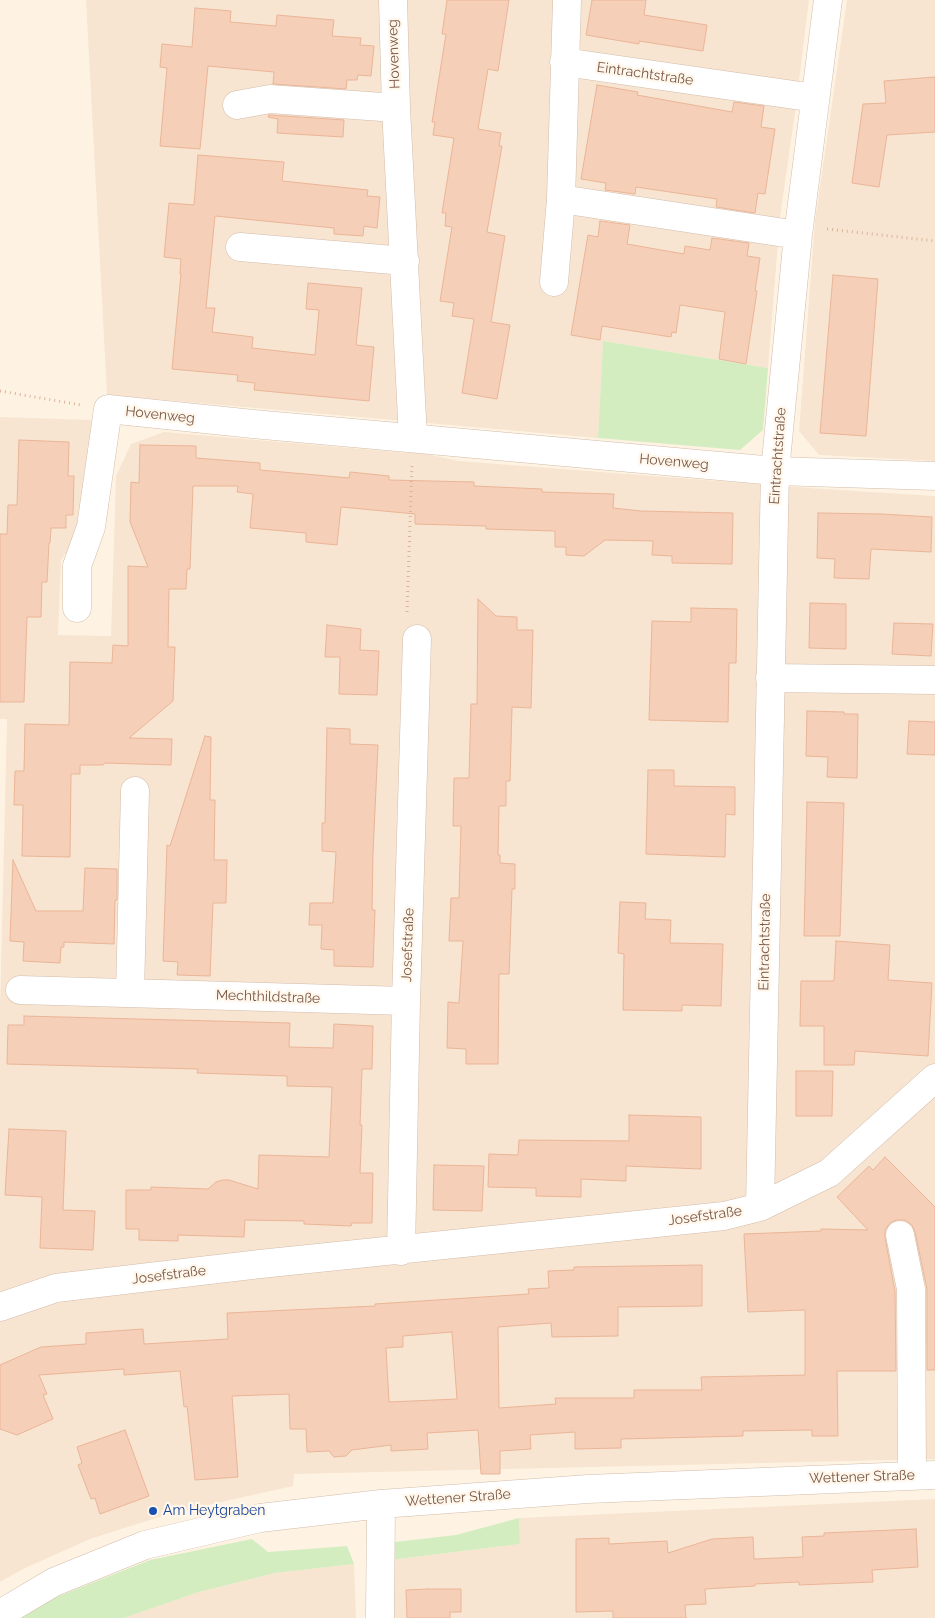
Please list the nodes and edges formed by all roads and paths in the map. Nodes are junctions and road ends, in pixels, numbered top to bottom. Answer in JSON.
{"nodes":[{"id":1,"x":393,"y":0,"type":"edge"},
{"id":2,"x":568,"y":0,"type":"edge"},
{"id":3,"x":828,"y":0,"type":"edge"},
{"id":4,"x":564,"y":62,"type":"junction"},
{"id":5,"x":815,"y":98,"type":"junction"},
{"id":6,"x":238,"y":105,"type":"dead end"},
{"id":7,"x":396,"y":108,"type":"junction"},
{"id":8,"x":560,"y":199,"type":"junction"},
{"id":9,"x":798,"y":235,"type":"junction"},
{"id":10,"x":935,"y":241,"type":"edge"},
{"id":11,"x":240,"y":246,"type":"dead end"},
{"id":12,"x":405,"y":261,"type":"junction"},
{"id":13,"x":554,"y":282,"type":"dead end"},
{"id":14,"x":0,"y":390,"type":"edge"},
{"id":15,"x":108,"y":409,"type":"junction"},
{"id":16,"x":413,"y":438,"type":"junction"},
{"id":17,"x":775,"y":471,"type":"junction"},
{"id":18,"x":935,"y":476,"type":"edge"},
{"id":19,"x":77,"y":608,"type":"dead end"},
{"id":20,"x":417,"y":640,"type":"joint"},
{"id":21,"x":770,"y":678,"type":"junction"},
{"id":22,"x":934,"y":680,"type":"edge"},
{"id":23,"x":135,"y":791,"type":"dead end"},
{"id":24,"x":20,"y":990,"type":"dead end"},
{"id":25,"x":130,"y":993,"type":"junction"},
{"id":26,"x":406,"y":1001,"type":"junction"},
{"id":27,"x":935,"y":1078,"type":"edge"},
{"id":28,"x":760,"y":1207,"type":"junction"},
{"id":29,"x":900,"y":1235,"type":"dead end"},
{"id":30,"x":401,"y":1250,"type":"junction"},
{"id":31,"x":0,"y":1307,"type":"edge"},
{"id":32,"x":924,"y":1475,"type":"edge"},
{"id":33,"x":381,"y":1504,"type":"junction"},
{"id":34,"x":0,"y":1614,"type":"edge"},
{"id":35,"x":380,"y":1618,"type":"edge"}],
"edges":[{"from":1,"to":7,"type":"street","name":"Hovenweg"},
{"from":2,"to":4,"type":"street"},
{"from":3,"to":5,"type":"street","name":"Eintrachtstraße"},
{"from":4,"to":5,"type":"street","name":"Eintrachtstraße"},
{"from":4,"to":8,"type":"street"},
{"from":5,"to":9,"type":"street","name":"Eintrachtstraße"},
{"from":6,"to":7,"type":"street","name":"Hovenweg"},
{"from":7,"to":12,"type":"street","name":"Hovenweg"},
{"from":8,"to":9,"type":"street"},
{"from":8,"to":13,"type":"street"},
{"from":9,"to":10,"type":"path"},
{"from":9,"to":17,"type":"street","name":"Eintrachtstraße"},
{"from":11,"to":12,"type":"street"},
{"from":12,"to":16,"type":"street","name":"Hovenweg"},
{"from":14,"to":15,"type":"path"},
{"from":15,"to":16,"type":"street","name":"Hovenweg"},
{"from":15,"to":19,"type":"street","name":"Hovenweg"},
{"from":16,"to":17,"type":"street","name":"Hovenweg"},
{"from":16,"to":20,"type":"path"},
{"from":17,"to":18,"type":"street","name":"Hovenweg"},
{"from":17,"to":21,"type":"street","name":"Eintrachtstraße"},
{"from":20,"to":26,"type":"street","name":"Josefstraße"},
{"from":21,"to":22,"type":"street"},
{"from":21,"to":28,"type":"street","name":"Eintrachtstraße"},
{"from":23,"to":25,"type":"street"},
{"from":24,"to":25,"type":"street","name":"Mechthildstraße"},
{"from":25,"to":26,"type":"street","name":"Mechthildstraße"},
{"from":26,"to":30,"type":"street","name":"Josefstraße"},
{"from":27,"to":28,"type":"street","name":"Josefstraße"},
{"from":28,"to":30,"type":"street","name":"Josefstraße"},
{"from":29,"to":32,"type":"street"},
{"from":30,"to":31,"type":"street","name":"Josefstraße"},
{"from":32,"to":33,"type":"street","name":"Wettener Straße"},
{"from":33,"to":34,"type":"street","name":"Wettener Straße"},
{"from":33,"to":35,"type":"street"}]}
